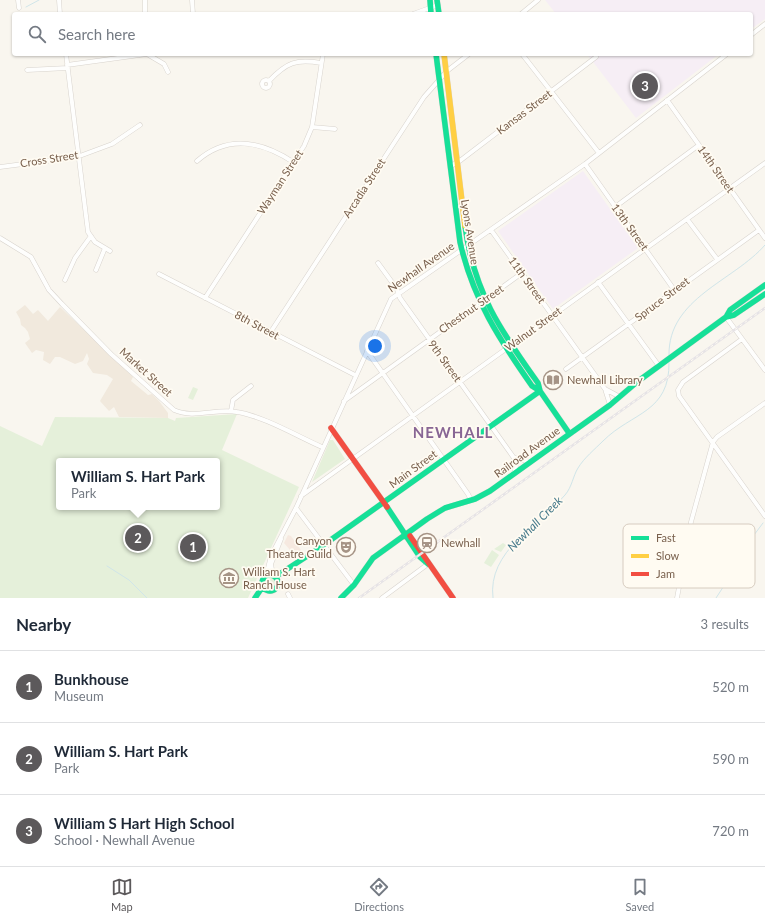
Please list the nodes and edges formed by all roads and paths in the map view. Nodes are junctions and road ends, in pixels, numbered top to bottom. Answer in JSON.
{"nodes":[{"id":1,"x":18,"y":0,"type":"edge"},
{"id":2,"x":58,"y":0,"type":"edge"},
{"id":3,"x":145,"y":0,"type":"edge"},
{"id":4,"x":192,"y":0,"type":"edge"},
{"id":5,"x":430,"y":0,"type":"edge"},
{"id":6,"x":538,"y":0,"type":"edge"},
{"id":7,"x":438,"y":2,"type":"edge"},
{"id":8,"x":19,"y":8,"type":"dead end"},
{"id":9,"x":430,"y":11,"type":"edge"},
{"id":10,"x":60,"y":12,"type":"edge"},
{"id":11,"x":145,"y":12,"type":"edge"},
{"id":12,"x":193,"y":12,"type":"edge"},
{"id":13,"x":439,"y":12,"type":"edge"},
{"id":14,"x":523,"y":12,"type":"edge"},
{"id":15,"x":765,"y":24,"type":"edge"},
{"id":16,"x":753,"y":33,"type":"edge"},
{"id":17,"x":66,"y":56,"type":"edge"},
{"id":18,"x":134,"y":56,"type":"edge"},
{"id":19,"x":150,"y":56,"type":"edge"},
{"id":20,"x":323,"y":56,"type":"edge"},
{"id":21,"x":436,"y":56,"type":"edge"},
{"id":22,"x":444,"y":56,"type":"edge"},
{"id":23,"x":466,"y":56,"type":"edge"},
{"id":24,"x":524,"y":56,"type":"edge"},
{"id":25,"x":724,"y":56,"type":"edge"},
{"id":26,"x":596,"y":57,"type":"dead end"},
{"id":27,"x":321,"y":63,"type":"junction"},
{"id":28,"x":68,"y":66,"type":"junction"},
{"id":29,"x":27,"y":70,"type":"dead end"},
{"id":30,"x":447,"y":71,"type":"junction"},
{"id":31,"x":168,"y":72,"type":"dead end"},
{"id":32,"x":440,"y":79,"type":"junction"},
{"id":33,"x":269,"y":81,"type":"dead end"},
{"id":34,"x":551,"y":91,"type":"junction"},
{"id":35,"x":667,"y":100,"type":"junction"},
{"id":36,"x":140,"y":125,"type":"dead end"},
{"id":37,"x":312,"y":127,"type":"junction"},
{"id":38,"x":335,"y":130,"type":"dead end"},
{"id":39,"x":699,"y":145,"type":"junction"},
{"id":40,"x":599,"y":153,"type":"junction"},
{"id":41,"x":77,"y":157,"type":"junction"},
{"id":42,"x":197,"y":161,"type":"dead end"},
{"id":43,"x":293,"y":162,"type":"junction"},
{"id":44,"x":457,"y":162,"type":"junction"},
{"id":45,"x":765,"y":163,"type":"edge"},
{"id":46,"x":585,"y":164,"type":"junction"},
{"id":47,"x":450,"y":166,"type":"junction"},
{"id":48,"x":0,"y":167,"type":"edge"},
{"id":49,"x":730,"y":188,"type":"junction"},
{"id":50,"x":615,"y":207,"type":"junction"},
{"id":51,"x":687,"y":219,"type":"junction"},
{"id":52,"x":491,"y":230,"type":"junction"},
{"id":53,"x":759,"y":230,"type":"junction"},
{"id":54,"x":91,"y":236,"type":"junction"},
{"id":55,"x":0,"y":238,"type":"edge"},
{"id":56,"x":765,"y":238,"type":"edge"},
{"id":57,"x":468,"y":247,"type":"junction"},
{"id":58,"x":105,"y":248,"type":"junction"},
{"id":59,"x":645,"y":248,"type":"junction"},
{"id":60,"x":461,"y":250,"type":"junction"},
{"id":61,"x":110,"y":251,"type":"dead end"},
{"id":62,"x":716,"y":259,"type":"junction"},
{"id":63,"x":378,"y":263,"type":"dead end"},
{"id":64,"x":96,"y":270,"type":"dead end"},
{"id":65,"x":522,"y":273,"type":"junction"},
{"id":66,"x":159,"y":274,"type":"dead end"},
{"id":67,"x":65,"y":280,"type":"dead end"},
{"id":68,"x":598,"y":282,"type":"junction"},
{"id":69,"x":765,"y":285,"type":"edge"},
{"id":70,"x":675,"y":291,"type":"junction"},
{"id":71,"x":398,"y":294,"type":"junction"},
{"id":72,"x":765,"y":294,"type":"edge"},
{"id":73,"x":205,"y":298,"type":"junction"},
{"id":74,"x":481,"y":302,"type":"junction"},
{"id":75,"x":553,"y":315,"type":"junction"},
{"id":76,"x":726,"y":318,"type":"junction"},
{"id":77,"x":629,"y":325,"type":"junction"},
{"id":78,"x":270,"y":332,"type":"junction"},
{"id":79,"x":429,"y":339,"type":"junction"},
{"id":80,"x":742,"y":339,"type":"junction"},
{"id":81,"x":509,"y":347,"type":"junction"},
{"id":82,"x":366,"y":351,"type":"junction"},
{"id":83,"x":582,"y":358,"type":"junction"},
{"id":84,"x":661,"y":364,"type":"junction"},
{"id":85,"x":566,"y":369,"type":"dead end"},
{"id":86,"x":765,"y":370,"type":"edge"},
{"id":87,"x":383,"y":372,"type":"junction"},
{"id":88,"x":355,"y":375,"type":"junction"},
{"id":89,"x":460,"y":381,"type":"junction"},
{"id":90,"x":251,"y":386,"type":"dead end"},
{"id":91,"x":605,"y":389,"type":"junction"},
{"id":92,"x":540,"y":391,"type":"junction"},
{"id":93,"x":620,"y":397,"type":"junction"},
{"id":94,"x":343,"y":402,"type":"junction"},
{"id":95,"x":765,"y":403,"type":"edge"},
{"id":96,"x":610,"y":405,"type":"junction"},
{"id":97,"x":231,"y":411,"type":"junction"},
{"id":98,"x":413,"y":415,"type":"junction"},
{"id":99,"x":491,"y":426,"type":"junction"},
{"id":100,"x":331,"y":428,"type":"junction"},
{"id":101,"x":570,"y":433,"type":"junction"},
{"id":102,"x":713,"y":442,"type":"junction"},
{"id":103,"x":322,"y":447,"type":"junction"},
{"id":104,"x":352,"y":458,"type":"junction"},
{"id":105,"x":514,"y":458,"type":"junction"},
{"id":106,"x":444,"y":459,"type":"junction"},
{"id":107,"x":530,"y":462,"type":"junction"},
{"id":108,"x":514,"y":473,"type":"junction"},
{"id":109,"x":300,"y":496,"type":"junction"},
{"id":110,"x":471,"y":500,"type":"junction"},
{"id":111,"x":384,"y":502,"type":"junction"},
{"id":112,"x":296,"y":508,"type":"junction"},
{"id":113,"x":765,"y":516,"type":"edge"},
{"id":114,"x":691,"y":524,"type":"edge"},
{"id":115,"x":406,"y":534,"type":"junction"},
{"id":116,"x":323,"y":546,"type":"junction"},
{"id":117,"x":297,"y":564,"type":"junction"},
{"id":118,"x":428,"y":564,"type":"junction"},
{"id":119,"x":271,"y":576,"type":"junction"},
{"id":120,"x":278,"y":583,"type":"junction"},
{"id":121,"x":354,"y":585,"type":"junction"},
{"id":122,"x":263,"y":586,"type":"junction"},
{"id":123,"x":679,"y":588,"type":"edge"},
{"id":124,"x":267,"y":591,"type":"junction"},
{"id":125,"x":255,"y":598,"type":"edge"},
{"id":126,"x":259,"y":598,"type":"edge"},
{"id":127,"x":341,"y":598,"type":"edge"},
{"id":128,"x":382,"y":598,"type":"edge"},
{"id":129,"x":453,"y":598,"type":"edge"},
{"id":130,"x":677,"y":598,"type":"edge"}],
"edges":[{"from":1,"to":8,"type":"street"},
{"from":2,"to":10,"type":"street"},
{"from":3,"to":11,"type":"street"},
{"from":4,"to":12,"type":"street"},
{"from":5,"to":9,"type":"main road"},
{"from":6,"to":14,"type":"street"},
{"from":7,"to":9,"type":"street"},
{"from":7,"to":13,"type":"main road"},
{"from":15,"to":16,"type":"street"},
{"from":17,"to":28,"type":"street"},
{"from":18,"to":28,"type":"street"},
{"from":19,"to":31,"type":"street"},
{"from":20,"to":27,"type":"street","name":"Wayman Street"},
{"from":21,"to":32,"type":"main road","name":"Lyons Avenue"},
{"from":22,"to":30,"type":"main road","name":"Lyons Avenue"},
{"from":23,"to":30,"type":"street","name":"Arcadia Street"},
{"from":24,"to":34,"type":"street"},
{"from":25,"to":35,"type":"street","name":"Newhall Avenue"},
{"from":26,"to":34,"type":"street","name":"Kansas Street"},
{"from":27,"to":33,"type":"street"},
{"from":27,"to":37,"type":"street","name":"Wayman Street"},
{"from":28,"to":29,"type":"street"},
{"from":28,"to":41,"type":"street"},
{"from":30,"to":32,"type":"street","name":"Arcadia Street"},
{"from":30,"to":44,"type":"main road","name":"Lyons Avenue"},
{"from":32,"to":47,"type":"main road","name":"Lyons Avenue"},
{"from":32,"to":78,"type":"street","name":"Arcadia Street"},
{"from":34,"to":40,"type":"street"},
{"from":34,"to":44,"type":"street","name":"Kansas Street"},
{"from":35,"to":39,"type":"street","name":"14th Street"},
{"from":35,"to":40,"type":"street","name":"Newhall Avenue"},
{"from":36,"to":41,"type":"street","name":"Cross Street"},
{"from":37,"to":38,"type":"street"},
{"from":37,"to":43,"type":"street","name":"Wayman Street"},
{"from":39,"to":49,"type":"street","name":"14th Street"},
{"from":39,"to":50,"type":"street"},
{"from":40,"to":46,"type":"street","name":"Newhall Avenue"},
{"from":41,"to":48,"type":"street","name":"Cross Street"},
{"from":41,"to":54,"type":"street"},
{"from":42,"to":43,"type":"street"},
{"from":43,"to":73,"type":"street","name":"Wayman Street"},
{"from":44,"to":47,"type":"street","name":"Kansas Street"},
{"from":44,"to":57,"type":"main road","name":"Lyons Avenue"},
{"from":45,"to":49,"type":"street","name":"Walnut Street"},
{"from":46,"to":50,"type":"street","name":"13th Street"},
{"from":46,"to":52,"type":"street","name":"Newhall Avenue"},
{"from":47,"to":60,"type":"main road","name":"Lyons Avenue"},
{"from":49,"to":51,"type":"street","name":"Walnut Street"},
{"from":49,"to":53,"type":"street","name":"14th Street"},
{"from":50,"to":59,"type":"street","name":"13th Street"},
{"from":51,"to":59,"type":"street","name":"Walnut Street"},
{"from":51,"to":62,"type":"street"},
{"from":52,"to":57,"type":"street","name":"Newhall Avenue"},
{"from":52,"to":65,"type":"street","name":"11th Street"},
{"from":53,"to":56,"type":"street","name":"14th Street"},
{"from":53,"to":62,"type":"street","name":"Spruce Street"},
{"from":54,"to":58,"type":"street"},
{"from":54,"to":67,"type":"street"},
{"from":55,"to":97,"type":"street","name":"Market Street"},
{"from":57,"to":60,"type":"street","name":"Newhall Avenue"},
{"from":57,"to":74,"type":"main road","name":"Lyons Avenue"},
{"from":58,"to":61,"type":"street"},
{"from":58,"to":64,"type":"street"},
{"from":59,"to":68,"type":"street","name":"Walnut Street"},
{"from":59,"to":70,"type":"street","name":"13th Street"},
{"from":60,"to":71,"type":"street","name":"Newhall Avenue"},
{"from":60,"to":74,"type":"main road","name":"Lyons Avenue"},
{"from":62,"to":70,"type":"street","name":"Spruce Street"},
{"from":63,"to":71,"type":"street","name":"9th Street"},
{"from":65,"to":74,"type":"street","name":"Chestnut Street"},
{"from":65,"to":75,"type":"street","name":"11th Street"},
{"from":66,"to":73,"type":"street","name":"8th Street"},
{"from":68,"to":75,"type":"street","name":"Walnut Street"},
{"from":68,"to":77,"type":"street"},
{"from":69,"to":76,"type":"main road","name":"Railroad Avenue"},
{"from":70,"to":77,"type":"street","name":"Spruce Street"},
{"from":71,"to":79,"type":"street","name":"9th Street"},
{"from":71,"to":82,"type":"street","name":"Newhall Avenue"},
{"from":72,"to":76,"type":"main road","name":"Railroad Avenue"},
{"from":73,"to":78,"type":"street","name":"8th Street"},
{"from":74,"to":79,"type":"street","name":"Chestnut Street"},
{"from":74,"to":81,"type":"main road","name":"Lyons Avenue"},
{"from":75,"to":81,"type":"street","name":"Walnut Street"},
{"from":75,"to":83,"type":"street","name":"11th Street"},
{"from":76,"to":80,"type":"street"},
{"from":76,"to":84,"type":"main road","name":"Railroad Avenue"},
{"from":77,"to":83,"type":"street","name":"Spruce Street"},
{"from":77,"to":84,"type":"street"},
{"from":78,"to":88,"type":"street","name":"8th Street"},
{"from":79,"to":87,"type":"street","name":"Chestnut Street"},
{"from":79,"to":89,"type":"street","name":"9th Street"},
{"from":80,"to":86,"type":"street"},
{"from":80,"to":102,"type":"street"},
{"from":81,"to":89,"type":"street","name":"Walnut Street"},
{"from":81,"to":92,"type":"main road","name":"Lyons Avenue"},
{"from":82,"to":87,"type":"street"},
{"from":82,"to":88,"type":"street","name":"Newhall Avenue"},
{"from":83,"to":85,"type":"street","name":"Spruce Street"},
{"from":83,"to":91,"type":"street","name":"11th Street"},
{"from":84,"to":93,"type":"main road","name":"Railroad Avenue"},
{"from":87,"to":94,"type":"street","name":"Chestnut Street"},
{"from":87,"to":98,"type":"street"},
{"from":88,"to":94,"type":"street","name":"Newhall Avenue"},
{"from":89,"to":98,"type":"street","name":"Walnut Street"},
{"from":89,"to":99,"type":"street","name":"9th Street"},
{"from":90,"to":97,"type":"street"},
{"from":91,"to":93,"type":"street","name":"11th Street"},
{"from":91,"to":96,"type":"street","name":"11th Street"},
{"from":92,"to":99,"type":"main road","name":"Main Street"},
{"from":92,"to":101,"type":"main road","name":"Lyons Avenue"},
{"from":93,"to":96,"type":"main road","name":"Railroad Avenue"},
{"from":94,"to":100,"type":"street","name":"Newhall Avenue"},
{"from":95,"to":102,"type":"street"},
{"from":96,"to":101,"type":"main road","name":"Railroad Avenue"},
{"from":97,"to":103,"type":"street","name":"Market Street"},
{"from":98,"to":104,"type":"street","name":"Walnut Street"},
{"from":98,"to":106,"type":"street"},
{"from":99,"to":105,"type":"street","name":"9th Street"},
{"from":99,"to":106,"type":"main road","name":"Main Street"},
{"from":100,"to":103,"type":"street","name":"Newhall Avenue"},
{"from":100,"to":104,"type":"main road"},
{"from":101,"to":107,"type":"main road","name":"Railroad Avenue"},
{"from":102,"to":113,"type":"street"},
{"from":102,"to":114,"type":"street"},
{"from":103,"to":109,"type":"street","name":"Newhall Avenue"},
{"from":104,"to":109,"type":"street","name":"Walnut Street"},
{"from":104,"to":111,"type":"main road"},
{"from":105,"to":107,"type":"street"},
{"from":105,"to":108,"type":"street"},
{"from":106,"to":110,"type":"street"},
{"from":106,"to":111,"type":"main road","name":"Main Street"},
{"from":107,"to":108,"type":"main road","name":"Railroad Avenue"},
{"from":108,"to":110,"type":"main road","name":"Railroad Avenue"},
{"from":109,"to":112,"type":"street","name":"Newhall Avenue"},
{"from":110,"to":115,"type":"main road","name":"Railroad Avenue"},
{"from":111,"to":115,"type":"main road"},
{"from":111,"to":116,"type":"main road","name":"Main Street"},
{"from":112,"to":116,"type":"street"},
{"from":112,"to":119,"type":"street","name":"Newhall Avenue"},
{"from":115,"to":118,"type":"main road"},
{"from":115,"to":121,"type":"main road","name":"Railroad Avenue"},
{"from":116,"to":117,"type":"main road","name":"Main Street"},
{"from":116,"to":121,"type":"street"},
{"from":117,"to":119,"type":"main road","name":"Main Street"},
{"from":117,"to":120,"type":"main road","name":"Main Street"},
{"from":118,"to":128,"type":"street"},
{"from":118,"to":129,"type":"main road"},
{"from":119,"to":120,"type":"main road"},
{"from":119,"to":122,"type":"main road"},
{"from":120,"to":124,"type":"main road"},
{"from":121,"to":127,"type":"main road","name":"Railroad Avenue"},
{"from":122,"to":124,"type":"main road"},
{"from":122,"to":125,"type":"main road"},
{"from":123,"to":130,"type":"street"},
{"from":124,"to":126,"type":"main road"}]}
